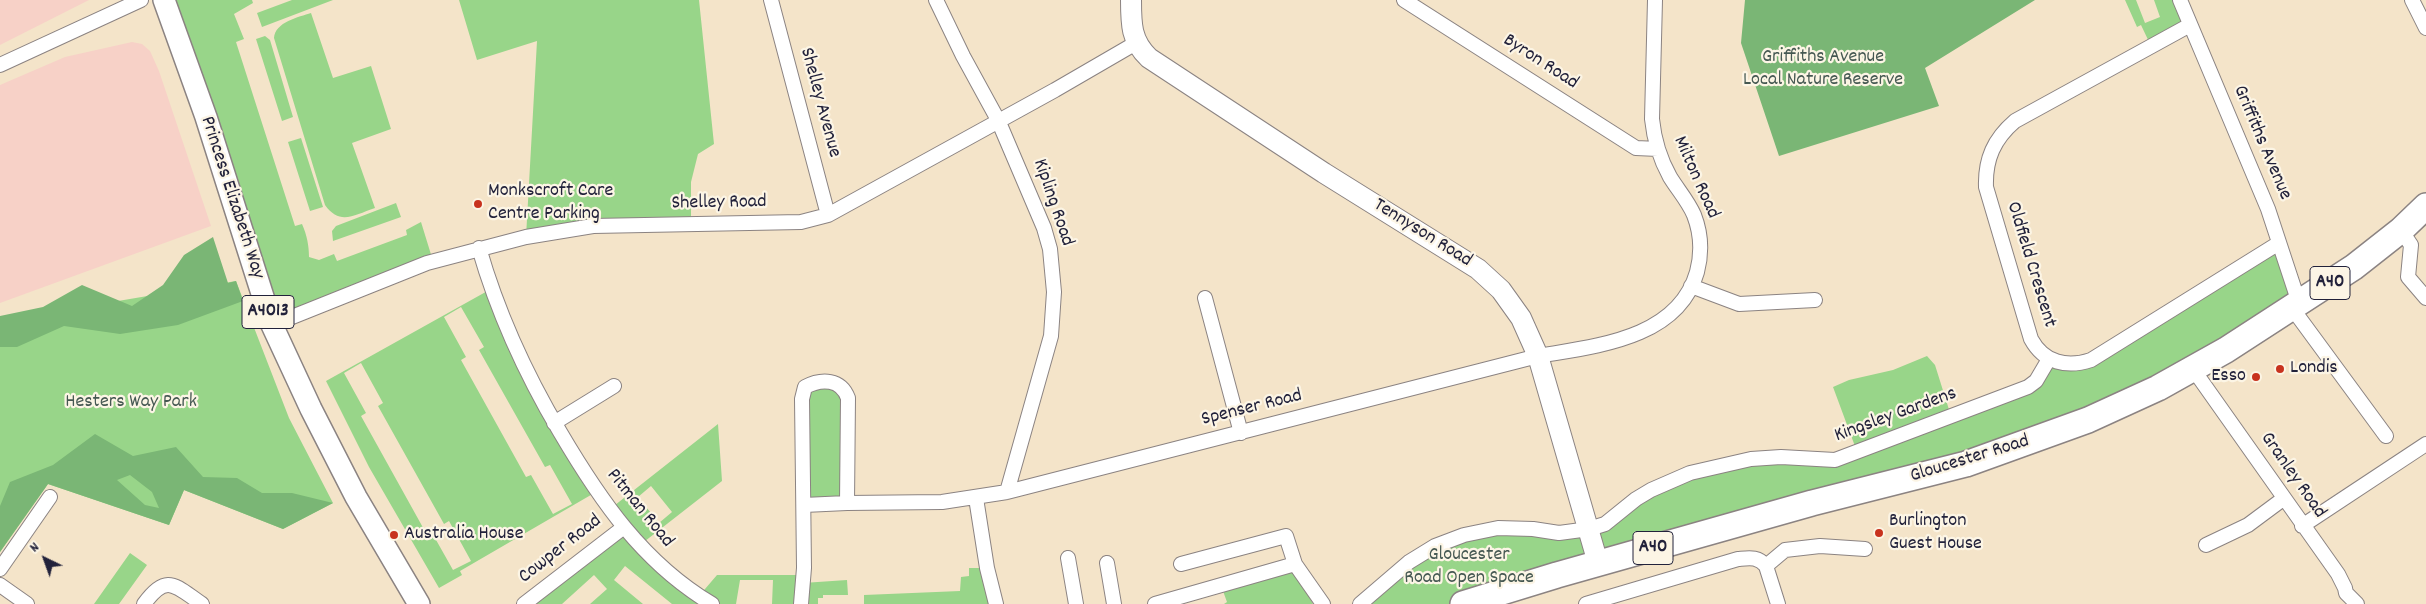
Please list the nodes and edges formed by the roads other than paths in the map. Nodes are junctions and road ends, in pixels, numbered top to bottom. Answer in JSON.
{"nodes":[{"id":1,"x":141,"y":0,"type":"edge"},
{"id":2,"x":164,"y":0,"type":"edge"},
{"id":3,"x":771,"y":0,"type":"edge"},
{"id":4,"x":936,"y":0,"type":"edge"},
{"id":5,"x":1131,"y":0,"type":"edge"},
{"id":6,"x":1404,"y":0,"type":"edge"},
{"id":7,"x":1655,"y":0,"type":"edge"},
{"id":8,"x":2180,"y":0,"type":"edge"},
{"id":9,"x":2412,"y":0,"type":"edge"},
{"id":10,"x":2190,"y":25,"type":"junction"},
{"id":11,"x":2426,"y":28,"type":"edge"},
{"id":12,"x":1136,"y":43,"type":"junction"},
{"id":13,"x":0,"y":65,"type":"edge"},
{"id":14,"x":998,"y":120,"type":"junction"},
{"id":15,"x":1658,"y":149,"type":"junction"},
{"id":16,"x":2426,"y":206,"type":"edge"},
{"id":17,"x":828,"y":215,"type":"junction"},
{"id":18,"x":2401,"y":230,"type":"junction"},
{"id":19,"x":2279,"y":243,"type":"junction"},
{"id":20,"x":479,"y":248,"type":"junction"},
{"id":21,"x":1691,"y":286,"type":"junction"},
{"id":22,"x":1205,"y":298,"type":"dead end"},
{"id":23,"x":2426,"y":298,"type":"edge"},
{"id":24,"x":1815,"y":300,"type":"dead end"},
{"id":25,"x":2296,"y":306,"type":"junction"},
{"id":26,"x":272,"y":325,"type":"junction"},
{"id":27,"x":1538,"y":356,"type":"junction"},
{"id":28,"x":2049,"y":359,"type":"junction"},
{"id":29,"x":2194,"y":369,"type":"junction"},
{"id":30,"x":614,"y":386,"type":"dead end"},
{"id":31,"x":554,"y":423,"type":"junction"},
{"id":32,"x":1241,"y":433,"type":"junction"},
{"id":33,"x":2386,"y":436,"type":"dead end"},
{"id":34,"x":2426,"y":444,"type":"edge"},
{"id":35,"x":1007,"y":492,"type":"junction"},
{"id":36,"x":50,"y":498,"type":"dead end"},
{"id":37,"x":976,"y":498,"type":"junction"},
{"id":38,"x":2283,"y":499,"type":"junction"},
{"id":39,"x":847,"y":503,"type":"junction"},
{"id":40,"x":804,"y":505,"type":"junction"},
{"id":41,"x":2302,"y":526,"type":"junction"},
{"id":42,"x":624,"y":527,"type":"junction"},
{"id":43,"x":1589,"y":529,"type":"junction"},
{"id":44,"x":2206,"y":545,"type":"dead end"},
{"id":45,"x":1865,"y":549,"type":"dead end"},
{"id":46,"x":1068,"y":558,"type":"dead end"},
{"id":47,"x":1107,"y":563,"type":"dead end"},
{"id":48,"x":1598,"y":563,"type":"junction"},
{"id":49,"x":1181,"y":564,"type":"dead end"},
{"id":50,"x":1295,"y":564,"type":"junction"},
{"id":51,"x":1766,"y":566,"type":"junction"},
{"id":52,"x":0,"y":569,"type":"edge"},
{"id":53,"x":0,"y":585,"type":"edge"},
{"id":54,"x":2343,"y":599,"type":"edge"},
{"id":55,"x":28,"y":604,"type":"edge"},
{"id":56,"x":144,"y":604,"type":"edge"},
{"id":57,"x":202,"y":604,"type":"edge"},
{"id":58,"x":419,"y":604,"type":"edge"},
{"id":59,"x":524,"y":604,"type":"edge"},
{"id":60,"x":712,"y":604,"type":"edge"},
{"id":61,"x":801,"y":604,"type":"edge"},
{"id":62,"x":996,"y":604,"type":"edge"},
{"id":63,"x":1076,"y":604,"type":"edge"},
{"id":64,"x":1114,"y":604,"type":"edge"},
{"id":65,"x":1155,"y":604,"type":"edge"},
{"id":66,"x":1323,"y":604,"type":"edge"},
{"id":67,"x":1356,"y":604,"type":"edge"},
{"id":68,"x":1360,"y":604,"type":"edge"},
{"id":69,"x":1463,"y":604,"type":"edge"},
{"id":70,"x":1586,"y":604,"type":"edge"},
{"id":71,"x":1778,"y":604,"type":"edge"},
{"id":72,"x":2357,"y":604,"type":"edge"}],
"edges":[{"from":1,"to":13,"type":"street"},
{"from":2,"to":26,"type":"main road","name":"Princess Elizabeth Way","number":"A4013"},
{"from":3,"to":17,"type":"street","name":"Shelley Avenue"},
{"from":4,"to":14,"type":"street","name":"Kipling Road"},
{"from":5,"to":12,"type":"street"},
{"from":6,"to":15,"type":"street","name":"Byron Road"},
{"from":7,"to":15,"type":"street","name":"Milton Road"},
{"from":8,"to":10,"type":"street","name":"Griffiths Avenue"},
{"from":9,"to":11,"type":"street"},
{"from":10,"to":19,"type":"street","name":"Griffiths Avenue"},
{"from":10,"to":28,"type":"street","name":"Oldfield Crescent"},
{"from":12,"to":14,"type":"street","name":"Shelley Road"},
{"from":12,"to":27,"type":"street","name":"Tennyson Road"},
{"from":14,"to":17,"type":"street","name":"Shelley Road"},
{"from":14,"to":35,"type":"street","name":"Kipling Road"},
{"from":15,"to":21,"type":"street","name":"Milton Road"},
{"from":16,"to":18,"type":"highway","name":"Gloucester Road","number":"A40"},
{"from":17,"to":20,"type":"street","name":"Shelley Road"},
{"from":18,"to":23,"type":"street"},
{"from":18,"to":25,"type":"highway","name":"Gloucester Road","number":"A40"},
{"from":19,"to":25,"type":"street","name":"Griffiths Avenue"},
{"from":19,"to":28,"type":"street"},
{"from":20,"to":26,"type":"street","name":"Shelley Road"},
{"from":20,"to":31,"type":"street","name":"Pitman Road"},
{"from":21,"to":24,"type":"street"},
{"from":21,"to":27,"type":"street","name":"Milton Road"},
{"from":22,"to":32,"type":"street"},
{"from":25,"to":29,"type":"highway","name":"Gloucester Road","number":"A40"},
{"from":25,"to":33,"type":"street","name":"Griffiths Avenue"},
{"from":26,"to":58,"type":"main road","name":"Princess Elizabeth Way","number":"A4013"},
{"from":27,"to":32,"type":"street","name":"Spenser Road"},
{"from":27,"to":43,"type":"street","name":"Tennyson Road"},
{"from":28,"to":43,"type":"street","name":"Kingsley Gardens"},
{"from":29,"to":38,"type":"street","name":"Granley Road"},
{"from":29,"to":48,"type":"highway","name":"Gloucester Road","number":"A40"},
{"from":30,"to":31,"type":"street"},
{"from":31,"to":42,"type":"street","name":"Pitman Road"},
{"from":32,"to":35,"type":"street","name":"Spenser Road"},
{"from":34,"to":41,"type":"street"},
{"from":35,"to":37,"type":"street","name":"Spenser Road"},
{"from":36,"to":52,"type":"street"},
{"from":37,"to":39,"type":"street","name":"Spenser Road"},
{"from":37,"to":62,"type":"street"},
{"from":38,"to":41,"type":"street","name":"Granley Road"},
{"from":38,"to":44,"type":"street"},
{"from":39,"to":40,"type":"street","name":"Spenser Road"},
{"from":39,"to":40,"type":"street"},
{"from":40,"to":61,"type":"street"},
{"from":41,"to":54,"type":"street","name":"Granley Road"},
{"from":42,"to":59,"type":"street","name":"Cowper Road"},
{"from":42,"to":60,"type":"street","name":"Pitman Road"},
{"from":43,"to":48,"type":"street","name":"Tennyson Road"},
{"from":43,"to":68,"type":"street","name":"Kingsley Gardens"},
{"from":45,"to":51,"type":"street"},
{"from":46,"to":63,"type":"street"},
{"from":47,"to":64,"type":"street"},
{"from":48,"to":69,"type":"highway","name":"Gloucester Road","number":"A40"},
{"from":49,"to":50,"type":"street"},
{"from":50,"to":65,"type":"street"},
{"from":50,"to":66,"type":"street"},
{"from":51,"to":70,"type":"street"},
{"from":51,"to":71,"type":"street"},
{"from":53,"to":55,"type":"street"},
{"from":54,"to":72,"type":"street","name":"Granley Road"},
{"from":56,"to":57,"type":"street"},
{"from":67,"to":68,"type":"street"}]}
